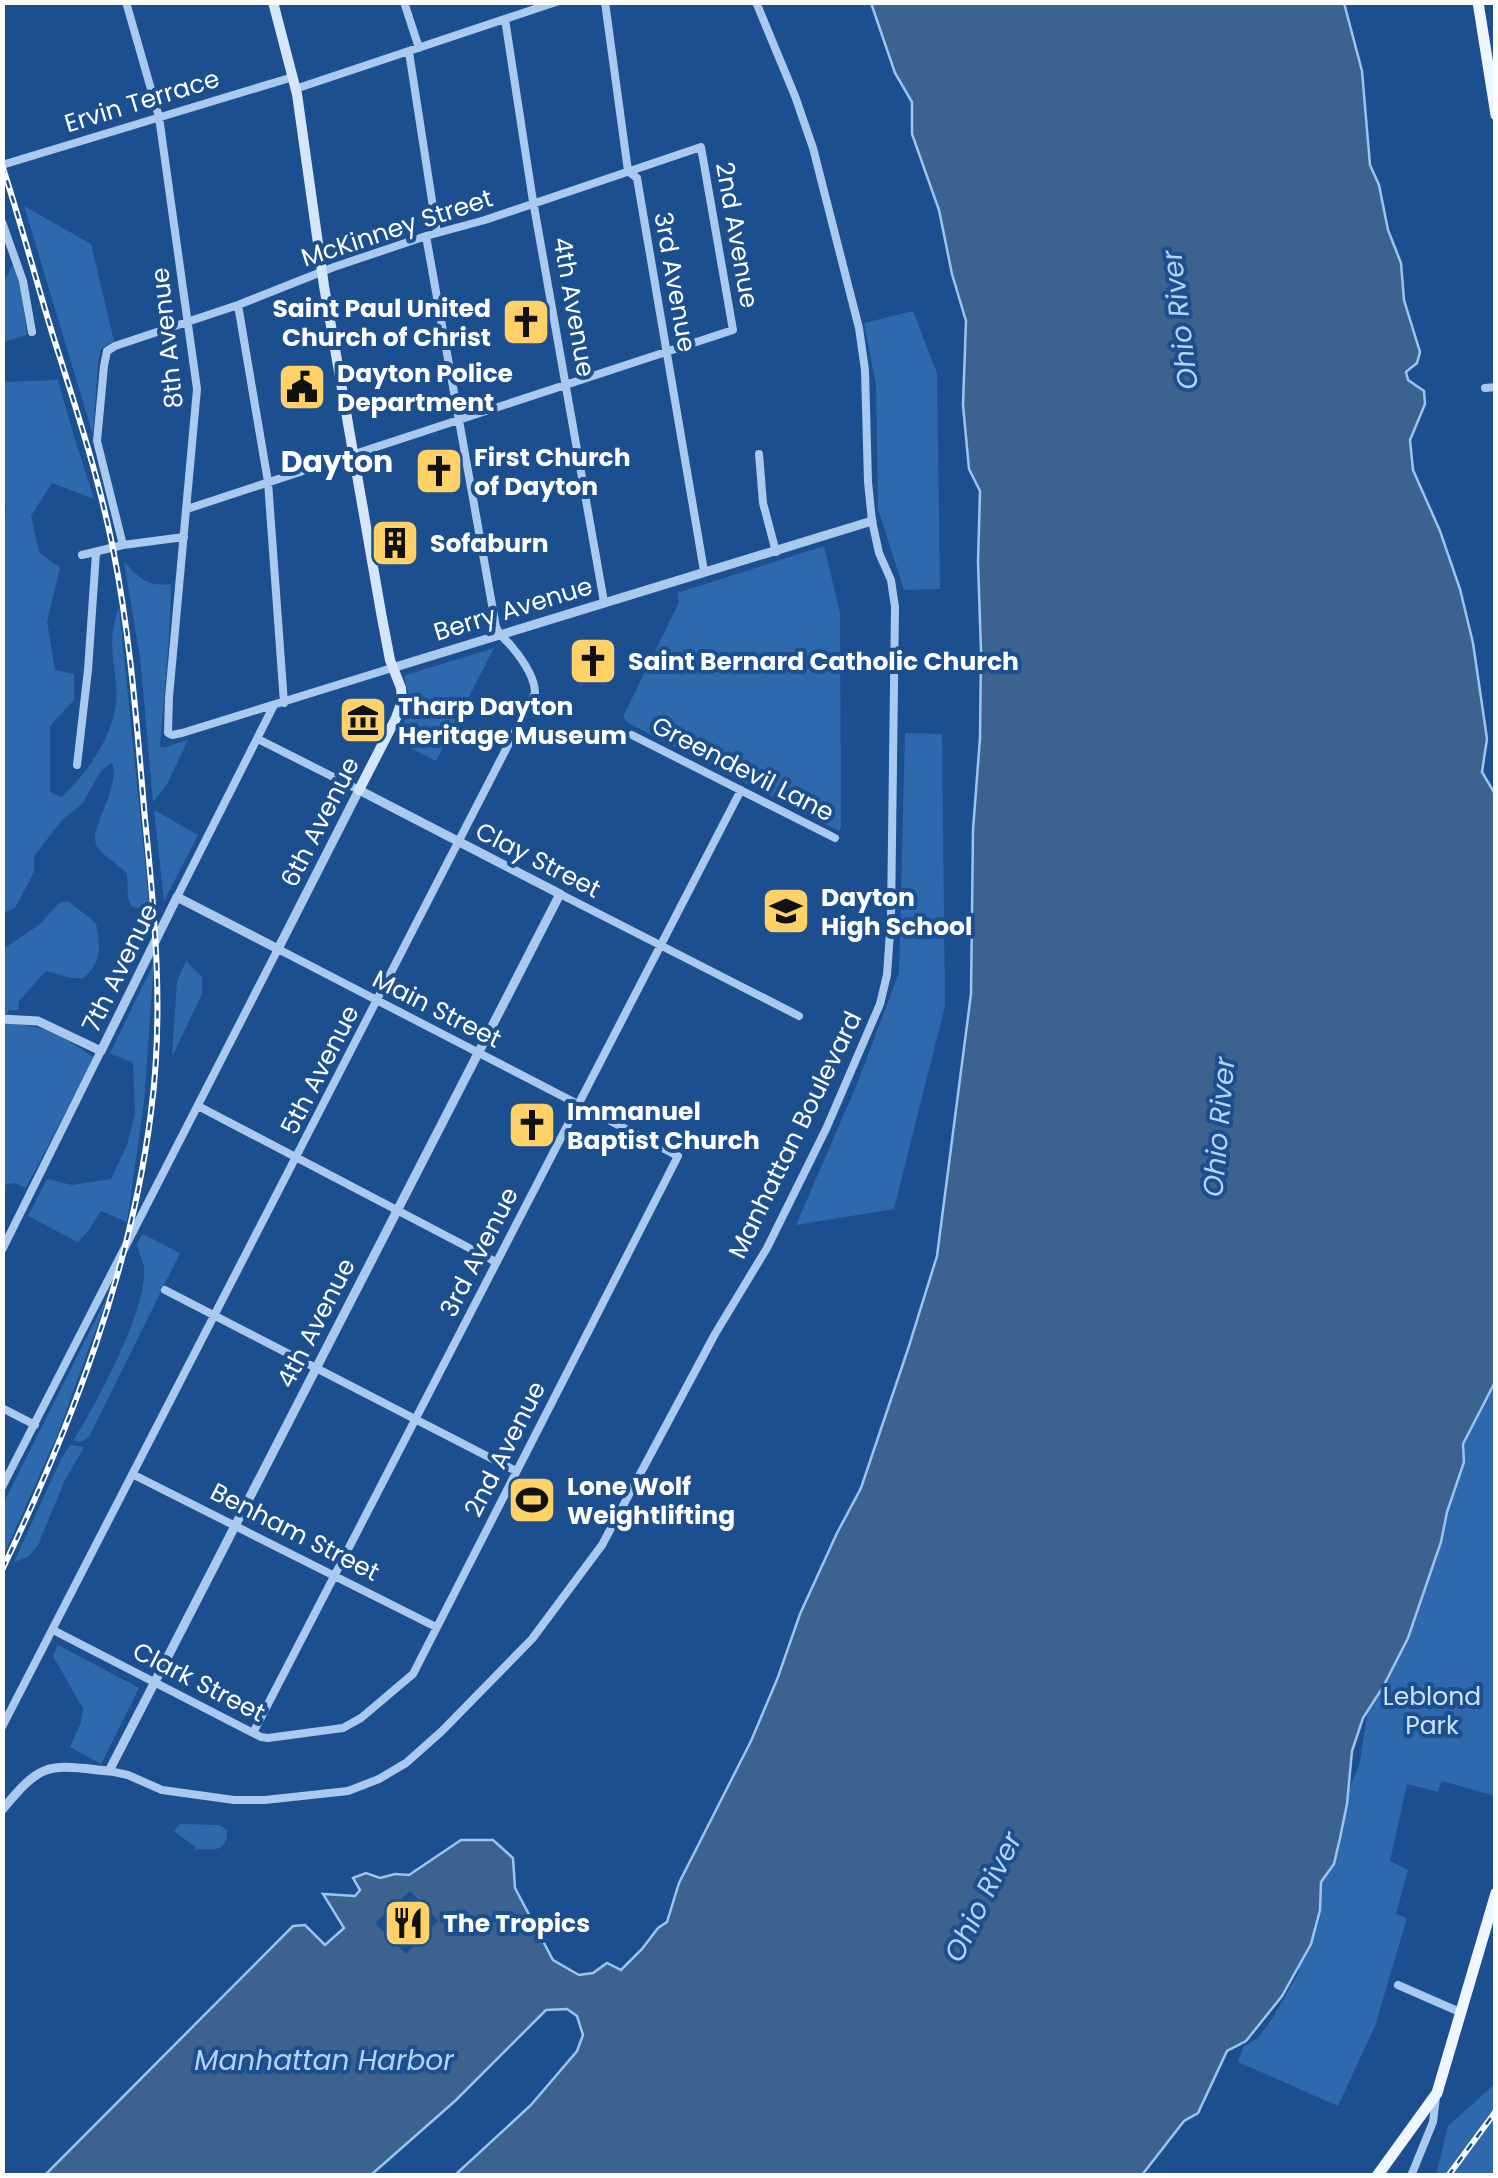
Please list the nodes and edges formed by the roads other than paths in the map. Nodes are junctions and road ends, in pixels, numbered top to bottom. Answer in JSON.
{"nodes":[{"id":1,"x":126,"y":2,"type":"edge"},
{"id":2,"x":273,"y":2,"type":"edge"},
{"id":3,"x":404,"y":2,"type":"edge"},
{"id":4,"x":512,"y":2,"type":"edge"},
{"id":5,"x":556,"y":2,"type":"edge"},
{"id":6,"x":605,"y":2,"type":"edge"},
{"id":7,"x":756,"y":2,"type":"edge"},
{"id":8,"x":1478,"y":2,"type":"edge"},
{"id":9,"x":516,"y":16,"type":"junction"},
{"id":10,"x":505,"y":19,"type":"junction"},
{"id":11,"x":414,"y":50,"type":"junction"},
{"id":12,"x":294,"y":83,"type":"junction"},
{"id":13,"x":1496,"y":116,"type":"edge"},
{"id":14,"x":159,"y":117,"type":"junction"},
{"id":15,"x":701,"y":147,"type":"joint"},
{"id":16,"x":2,"y":165,"type":"edge"},
{"id":17,"x":628,"y":171,"type":"junction"},
{"id":18,"x":535,"y":204,"type":"junction"},
{"id":19,"x":2,"y":222,"type":"edge"},
{"id":20,"x":437,"y":233,"type":"junction"},
{"id":21,"x":426,"y":236,"type":"junction"},
{"id":22,"x":323,"y":271,"type":"junction"},
{"id":23,"x":238,"y":305,"type":"junction"},
{"id":24,"x":187,"y":322,"type":"junction"},
{"id":25,"x":32,"y":332,"type":"dead end"},
{"id":26,"x":667,"y":352,"type":"junction"},
{"id":27,"x":567,"y":384,"type":"junction"},
{"id":28,"x":1496,"y":386,"type":"edge"},
{"id":29,"x":1485,"y":388,"type":"dead end"},
{"id":30,"x":460,"y":419,"type":"junction"},
{"id":31,"x":354,"y":454,"type":"junction"},
{"id":32,"x":759,"y":454,"type":"dead end"},
{"id":33,"x":268,"y":482,"type":"junction"},
{"id":34,"x":187,"y":508,"type":"junction"},
{"id":35,"x":872,"y":521,"type":"junction"},
{"id":36,"x":184,"y":537,"type":"junction"},
{"id":37,"x":124,"y":545,"type":"junction"},
{"id":38,"x":776,"y":552,"type":"junction"},
{"id":39,"x":96,"y":553,"type":"junction"},
{"id":40,"x":82,"y":555,"type":"dead end"},
{"id":41,"x":704,"y":571,"type":"junction"},
{"id":42,"x":604,"y":602,"type":"junction"},
{"id":43,"x":499,"y":636,"type":"junction"},
{"id":44,"x":392,"y":668,"type":"junction"},
{"id":45,"x":279,"y":704,"type":"junction"},
{"id":46,"x":168,"y":733,"type":"joint"},
{"id":47,"x":632,"y":735,"type":"dead end"},
{"id":48,"x":258,"y":738,"type":"junction"},
{"id":49,"x":77,"y":765,"type":"dead end"},
{"id":50,"x":359,"y":790,"type":"junction"},
{"id":51,"x":740,"y":790,"type":"junction"},
{"id":52,"x":835,"y":838,"type":"dead end"},
{"id":53,"x":459,"y":842,"type":"junction"},
{"id":54,"x":560,"y":894,"type":"junction"},
{"id":55,"x":177,"y":896,"type":"junction"},
{"id":56,"x":660,"y":945,"type":"junction"},
{"id":57,"x":278,"y":949,"type":"junction"},
{"id":58,"x":378,"y":1001,"type":"junction"},
{"id":59,"x":799,"y":1016,"type":"dead end"},
{"id":60,"x":2,"y":1019,"type":"edge"},
{"id":61,"x":102,"y":1051,"type":"junction"},
{"id":62,"x":478,"y":1053,"type":"junction"},
{"id":63,"x":578,"y":1104,"type":"junction"},
{"id":64,"x":198,"y":1106,"type":"junction"},
{"id":65,"x":678,"y":1156,"type":"joint"},
{"id":66,"x":297,"y":1158,"type":"junction"},
{"id":67,"x":396,"y":1210,"type":"junction"},
{"id":68,"x":2,"y":1250,"type":"edge"},
{"id":69,"x":496,"y":1262,"type":"junction"},
{"id":70,"x":165,"y":1290,"type":"dead end"},
{"id":71,"x":215,"y":1316,"type":"junction"},
{"id":72,"x":316,"y":1368,"type":"junction"},
{"id":73,"x":2,"y":1408,"type":"edge"},
{"id":74,"x":415,"y":1419,"type":"junction"},
{"id":75,"x":34,"y":1425,"type":"junction"},
{"id":76,"x":516,"y":1472,"type":"junction"},
{"id":77,"x":134,"y":1475,"type":"junction"},
{"id":78,"x":2,"y":1487,"type":"edge"},
{"id":79,"x":235,"y":1525,"type":"junction"},
{"id":80,"x":334,"y":1574,"type":"junction"},
{"id":81,"x":436,"y":1627,"type":"junction"},
{"id":82,"x":53,"y":1630,"type":"junction"},
{"id":83,"x":154,"y":1682,"type":"junction"},
{"id":84,"x":2,"y":1727,"type":"edge"},
{"id":85,"x":335,"y":1729,"type":"joint"},
{"id":86,"x":252,"y":1733,"type":"junction"},
{"id":87,"x":109,"y":1771,"type":"junction"},
{"id":88,"x":2,"y":1810,"type":"edge"},
{"id":89,"x":1496,"y":1893,"type":"edge"},
{"id":90,"x":1398,"y":1986,"type":"dead end"},
{"id":91,"x":1462,"y":2014,"type":"junction"},
{"id":92,"x":1437,"y":2093,"type":"junction"},
{"id":93,"x":1377,"y":2176,"type":"edge"},
{"id":94,"x":1411,"y":2176,"type":"edge"}],
"edges":[{"from":1,"to":14,"type":"street","name":"8th Avenue"},
{"from":2,"to":12,"type":"main road","name":"6th Avenue"},
{"from":3,"to":11,"type":"street"},
{"from":4,"to":9,"type":"street"},
{"from":5,"to":9,"type":"street","name":"Ervin Terrace"},
{"from":6,"to":17,"type":"street","name":"3rd Avenue"},
{"from":7,"to":35,"type":"street","name":"Manhattan Boulevard"},
{"from":8,"to":13,"type":"main road"},
{"from":9,"to":10,"type":"street","name":"Ervin Terrace"},
{"from":10,"to":11,"type":"street","name":"Ervin Terrace"},
{"from":10,"to":18,"type":"street","name":"4th Avenue"},
{"from":11,"to":12,"type":"street","name":"Ervin Terrace"},
{"from":11,"to":20,"type":"street"},
{"from":12,"to":14,"type":"street","name":"Ervin Terrace"},
{"from":12,"to":22,"type":"main road","name":"6th Avenue"},
{"from":14,"to":16,"type":"street","name":"Ervin Terrace"},
{"from":14,"to":24,"type":"street","name":"8th Avenue"},
{"from":15,"to":17,"type":"street","name":"McKinney Street"},
{"from":15,"to":26,"type":"street","name":"2nd Avenue"},
{"from":17,"to":18,"type":"street","name":"McKinney Street"},
{"from":17,"to":26,"type":"street","name":"3rd Avenue"},
{"from":18,"to":20,"type":"street","name":"McKinney Street"},
{"from":18,"to":27,"type":"street","name":"4th Avenue"},
{"from":19,"to":25,"type":"street"},
{"from":20,"to":21,"type":"street","name":"McKinney Street"},
{"from":21,"to":22,"type":"street","name":"McKinney Street"},
{"from":21,"to":30,"type":"street","name":"5th Avenue"},
{"from":22,"to":23,"type":"street","name":"McKinney Street"},
{"from":22,"to":31,"type":"main road","name":"6th Avenue"},
{"from":23,"to":24,"type":"street","name":"McKinney Street"},
{"from":23,"to":33,"type":"street"},
{"from":24,"to":34,"type":"street","name":"8th Avenue"},
{"from":24,"to":37,"type":"street","name":"McKinney Street"},
{"from":26,"to":27,"type":"street"},
{"from":26,"to":41,"type":"street","name":"3rd Avenue"},
{"from":27,"to":30,"type":"street"},
{"from":27,"to":42,"type":"street","name":"4th Avenue"},
{"from":28,"to":29,"type":"street"},
{"from":30,"to":31,"type":"street"},
{"from":30,"to":43,"type":"street","name":"5th Avenue"},
{"from":31,"to":33,"type":"street"},
{"from":31,"to":44,"type":"main road","name":"6th Avenue"},
{"from":32,"to":38,"type":"street"},
{"from":33,"to":34,"type":"street"},
{"from":33,"to":45,"type":"street"},
{"from":34,"to":36,"type":"street","name":"8th Avenue"},
{"from":35,"to":38,"type":"street","name":"Berry Avenue"},
{"from":35,"to":87,"type":"street","name":"Manhattan Boulevard"},
{"from":36,"to":37,"type":"street"},
{"from":36,"to":46,"type":"street","name":"8th Avenue"},
{"from":37,"to":39,"type":"street"},
{"from":38,"to":41,"type":"street","name":"Berry Avenue"},
{"from":39,"to":40,"type":"street"},
{"from":39,"to":49,"type":"street"},
{"from":41,"to":42,"type":"street","name":"Berry Avenue"},
{"from":42,"to":43,"type":"street","name":"Berry Avenue"},
{"from":43,"to":44,"type":"street","name":"Berry Avenue"},
{"from":43,"to":53,"type":"street","name":"5th Avenue"},
{"from":44,"to":45,"type":"street","name":"Berry Avenue"},
{"from":44,"to":50,"type":"main road","name":"6th Avenue"},
{"from":45,"to":46,"type":"street","name":"Berry Avenue"},
{"from":45,"to":48,"type":"street","name":"7th Avenue"},
{"from":47,"to":51,"type":"street","name":"Greendevil Lane"},
{"from":48,"to":50,"type":"street","name":"Clay Street"},
{"from":48,"to":55,"type":"street","name":"7th Avenue"},
{"from":50,"to":53,"type":"street","name":"Clay Street"},
{"from":50,"to":57,"type":"street","name":"6th Avenue"},
{"from":51,"to":52,"type":"street","name":"Greendevil Lane"},
{"from":51,"to":56,"type":"street","name":"3rd Avenue"},
{"from":53,"to":54,"type":"street","name":"Clay Street"},
{"from":53,"to":58,"type":"street","name":"5th Avenue"},
{"from":54,"to":56,"type":"street","name":"Clay Street"},
{"from":54,"to":62,"type":"street","name":"4th Avenue"},
{"from":55,"to":57,"type":"street","name":"Main Street"},
{"from":55,"to":61,"type":"street","name":"7th Avenue"},
{"from":56,"to":59,"type":"street","name":"Clay Street"},
{"from":56,"to":63,"type":"street","name":"3rd Avenue"},
{"from":57,"to":58,"type":"street","name":"Main Street"},
{"from":57,"to":64,"type":"street","name":"6th Avenue"},
{"from":58,"to":62,"type":"street","name":"Main Street"},
{"from":58,"to":66,"type":"street","name":"5th Avenue"},
{"from":60,"to":61,"type":"street"},
{"from":61,"to":68,"type":"street","name":"7th Avenue"},
{"from":62,"to":63,"type":"street","name":"Main Street"},
{"from":62,"to":67,"type":"street","name":"4th Avenue"},
{"from":63,"to":65,"type":"street","name":"Main Street"},
{"from":63,"to":69,"type":"street","name":"3rd Avenue"},
{"from":64,"to":66,"type":"street"},
{"from":64,"to":75,"type":"street","name":"6th Avenue"},
{"from":65,"to":76,"type":"street","name":"2nd Avenue"},
{"from":66,"to":67,"type":"street"},
{"from":66,"to":71,"type":"street","name":"5th Avenue"},
{"from":67,"to":69,"type":"street"},
{"from":67,"to":72,"type":"street","name":"4th Avenue"},
{"from":69,"to":74,"type":"street","name":"3rd Avenue"},
{"from":70,"to":71,"type":"street"},
{"from":71,"to":72,"type":"street"},
{"from":71,"to":77,"type":"street","name":"5th Avenue"},
{"from":72,"to":74,"type":"street"},
{"from":72,"to":79,"type":"street","name":"4th Avenue"},
{"from":73,"to":75,"type":"street"},
{"from":74,"to":76,"type":"street"},
{"from":74,"to":80,"type":"street","name":"3rd Avenue"},
{"from":75,"to":78,"type":"street","name":"6th Avenue"},
{"from":76,"to":81,"type":"street","name":"2nd Avenue"},
{"from":77,"to":79,"type":"street","name":"Benham Street"},
{"from":77,"to":82,"type":"street","name":"5th Avenue"},
{"from":79,"to":80,"type":"street","name":"Benham Street"},
{"from":79,"to":83,"type":"street","name":"4th Avenue"},
{"from":80,"to":81,"type":"street","name":"Benham Street"},
{"from":80,"to":86,"type":"street","name":"3rd Avenue"},
{"from":81,"to":85,"type":"street","name":"2nd Avenue"},
{"from":82,"to":83,"type":"street","name":"Clark Street"},
{"from":82,"to":84,"type":"street","name":"5th Avenue"},
{"from":83,"to":86,"type":"street","name":"Clark Street"},
{"from":83,"to":87,"type":"street","name":"4th Avenue"},
{"from":85,"to":86,"type":"street","name":"Clark Street"},
{"from":87,"to":88,"type":"street"},
{"from":89,"to":91,"type":"main road"},
{"from":90,"to":91,"type":"street"},
{"from":91,"to":92,"type":"main road"},
{"from":92,"to":93,"type":"main road"},
{"from":92,"to":94,"type":"street"}]}
